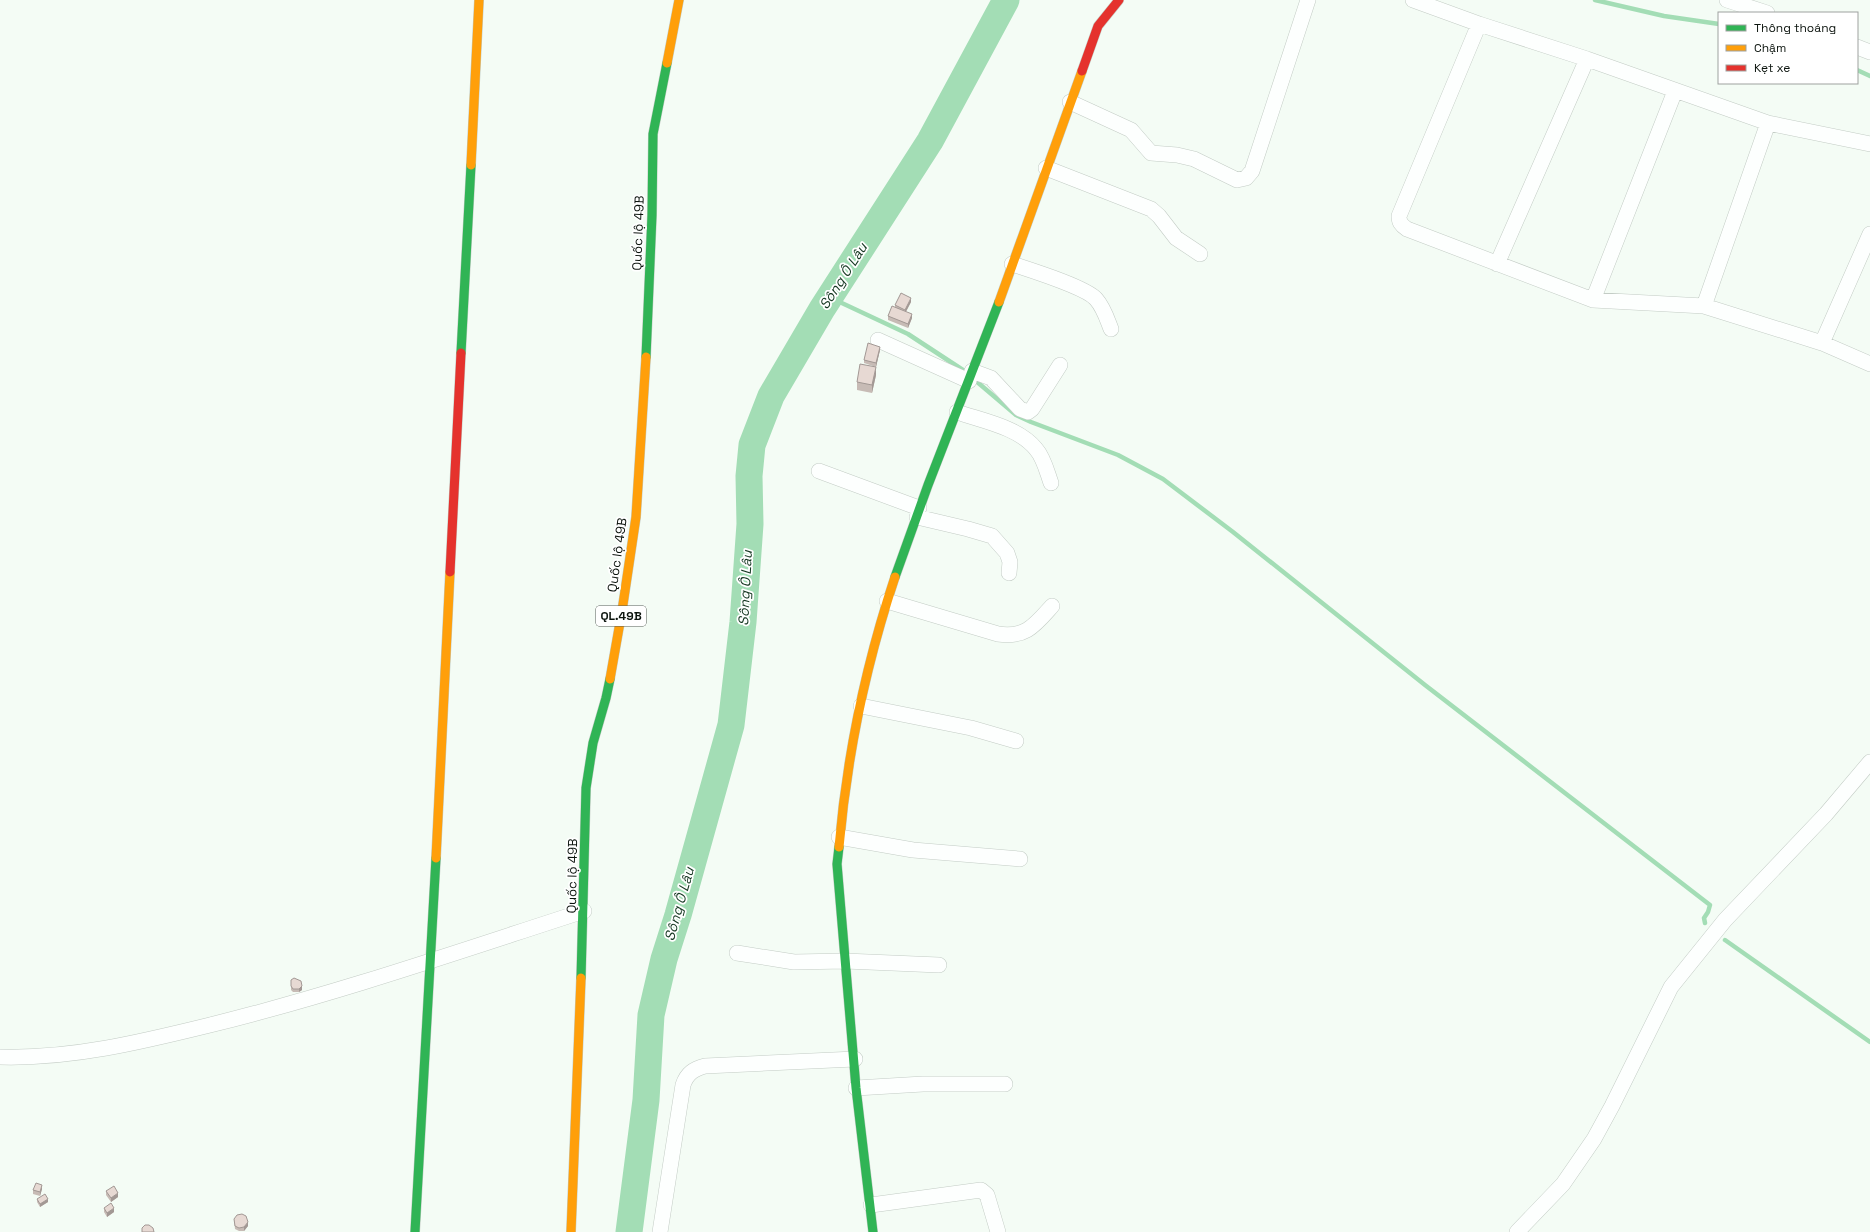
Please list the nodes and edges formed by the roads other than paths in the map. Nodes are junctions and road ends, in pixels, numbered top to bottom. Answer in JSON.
{"nodes":[{"id":1,"x":479,"y":0,"type":"edge"},
{"id":2,"x":679,"y":0,"type":"edge"},
{"id":3,"x":1119,"y":0,"type":"edge"},
{"id":4,"x":1308,"y":0,"type":"edge"},
{"id":5,"x":1413,"y":0,"type":"edge"},
{"id":6,"x":1727,"y":0,"type":"edge"},
{"id":7,"x":1764,"y":12,"type":"edge"},
{"id":8,"x":1479,"y":24,"type":"junction"},
{"id":9,"x":1858,"y":47,"type":"edge"},
{"id":10,"x":1870,"y":52,"type":"edge"},
{"id":11,"x":1587,"y":59,"type":"junction"},
{"id":12,"x":1675,"y":91,"type":"junction"},
{"id":13,"x":1070,"y":102,"type":"junction"},
{"id":14,"x":1768,"y":123,"type":"junction"},
{"id":15,"x":1870,"y":144,"type":"edge"},
{"id":16,"x":1046,"y":168,"type":"junction"},
{"id":17,"x":1870,"y":234,"type":"edge"},
{"id":18,"x":1200,"y":254,"type":"dead end"},
{"id":19,"x":1012,"y":264,"type":"junction"},
{"id":20,"x":1497,"y":264,"type":"junction"},
{"id":21,"x":1593,"y":300,"type":"junction"},
{"id":22,"x":1704,"y":306,"type":"junction"},
{"id":23,"x":1111,"y":329,"type":"dead end"},
{"id":24,"x":878,"y":340,"type":"dead end"},
{"id":25,"x":1822,"y":343,"type":"junction"},
{"id":26,"x":1060,"y":364,"type":"dead end"},
{"id":27,"x":1870,"y":364,"type":"edge"},
{"id":28,"x":971,"y":376,"type":"junction"},
{"id":29,"x":957,"y":412,"type":"junction"},
{"id":30,"x":818,"y":471,"type":"dead end"},
{"id":31,"x":1051,"y":483,"type":"dead end"},
{"id":32,"x":918,"y":513,"type":"junction"},
{"id":33,"x":1009,"y":573,"type":"dead end"},
{"id":34,"x":887,"y":601,"type":"junction"},
{"id":35,"x":1052,"y":606,"type":"dead end"},
{"id":36,"x":861,"y":706,"type":"junction"},
{"id":37,"x":1016,"y":741,"type":"dead end"},
{"id":38,"x":1870,"y":762,"type":"edge"},
{"id":39,"x":839,"y":837,"type":"junction"},
{"id":40,"x":1020,"y":859,"type":"dead end"},
{"id":41,"x":584,"y":911,"type":"junction"},
{"id":42,"x":737,"y":954,"type":"dead end"},
{"id":43,"x":431,"y":960,"type":"junction"},
{"id":44,"x":844,"y":961,"type":"junction"},
{"id":45,"x":939,"y":965,"type":"dead end"},
{"id":46,"x":0,"y":1057,"type":"edge"},
{"id":47,"x":855,"y":1059,"type":"junction"},
{"id":48,"x":1005,"y":1084,"type":"dead end"},
{"id":49,"x":856,"y":1088,"type":"junction"},
{"id":50,"x":871,"y":1205,"type":"junction"},
{"id":51,"x":416,"y":1232,"type":"edge"},
{"id":52,"x":571,"y":1232,"type":"edge"},
{"id":53,"x":660,"y":1232,"type":"edge"},
{"id":54,"x":873,"y":1232,"type":"edge"},
{"id":55,"x":998,"y":1232,"type":"edge"},
{"id":56,"x":1517,"y":1232,"type":"edge"}],
"edges":[{"from":1,"to":43,"type":"street"},
{"from":2,"to":41,"type":"street","name":"Quốc lộ 49B","number":"QL.49B"},
{"from":3,"to":13,"type":"street"},
{"from":4,"to":13,"type":"street"},
{"from":5,"to":8,"type":"street"},
{"from":6,"to":7,"type":"street"},
{"from":8,"to":11,"type":"street"},
{"from":8,"to":20,"type":"street"},
{"from":9,"to":10,"type":"street"},
{"from":11,"to":12,"type":"street"},
{"from":11,"to":20,"type":"street"},
{"from":12,"to":14,"type":"street"},
{"from":12,"to":21,"type":"street"},
{"from":13,"to":16,"type":"street"},
{"from":14,"to":15,"type":"street"},
{"from":14,"to":22,"type":"street"},
{"from":16,"to":18,"type":"street"},
{"from":16,"to":19,"type":"street"},
{"from":17,"to":25,"type":"street"},
{"from":19,"to":23,"type":"street"},
{"from":19,"to":28,"type":"street"},
{"from":20,"to":21,"type":"street"},
{"from":21,"to":22,"type":"street"},
{"from":22,"to":25,"type":"street"},
{"from":24,"to":28,"type":"street"},
{"from":25,"to":27,"type":"street"},
{"from":26,"to":28,"type":"street"},
{"from":28,"to":29,"type":"street"},
{"from":29,"to":31,"type":"street"},
{"from":29,"to":32,"type":"street"},
{"from":30,"to":32,"type":"street"},
{"from":32,"to":33,"type":"street"},
{"from":32,"to":34,"type":"street"},
{"from":34,"to":35,"type":"street"},
{"from":34,"to":36,"type":"street"},
{"from":36,"to":37,"type":"street"},
{"from":36,"to":39,"type":"street"},
{"from":38,"to":56,"type":"street"},
{"from":39,"to":40,"type":"street"},
{"from":39,"to":44,"type":"street"},
{"from":41,"to":43,"type":"street"},
{"from":41,"to":52,"type":"street","name":"Quốc lộ 49B","number":"QL.49B"},
{"from":42,"to":44,"type":"street"},
{"from":43,"to":46,"type":"street"},
{"from":43,"to":51,"type":"street"},
{"from":44,"to":45,"type":"street"},
{"from":44,"to":47,"type":"street"},
{"from":47,"to":49,"type":"street"},
{"from":47,"to":53,"type":"street"},
{"from":48,"to":49,"type":"street"},
{"from":49,"to":50,"type":"street"},
{"from":50,"to":54,"type":"street"},
{"from":50,"to":55,"type":"street"}]}
